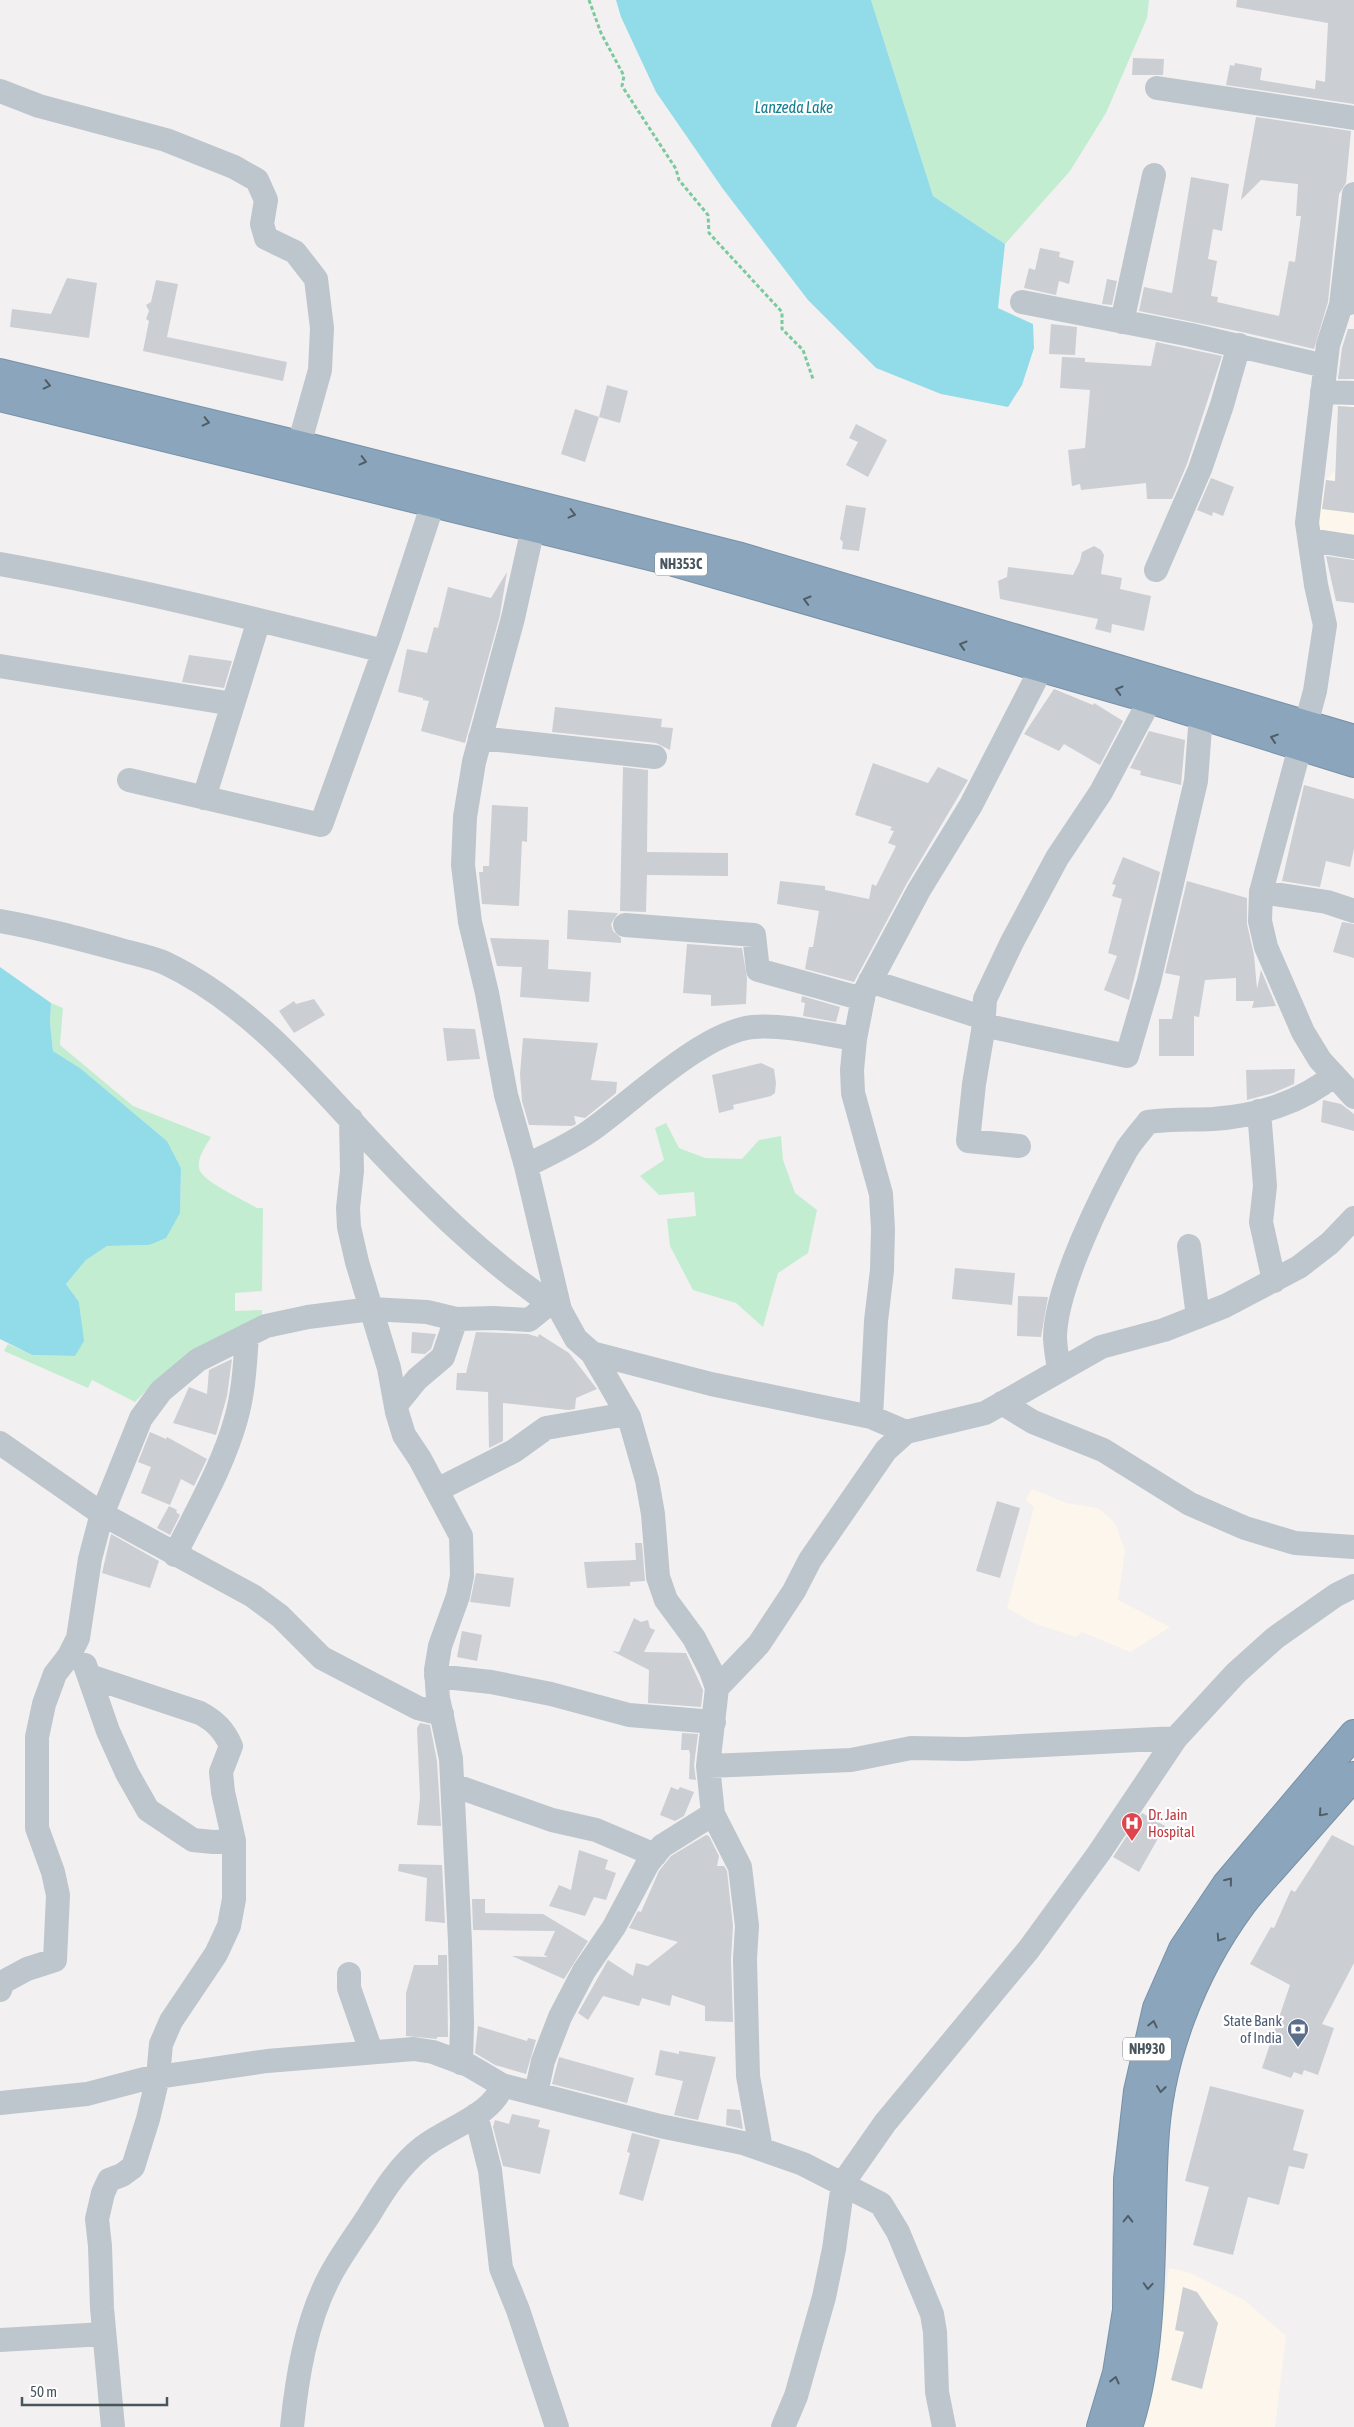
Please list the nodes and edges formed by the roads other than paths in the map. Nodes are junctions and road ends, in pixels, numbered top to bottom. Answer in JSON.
{"nodes":[{"id":1,"x":1157,"y":88,"type":"dead end"},
{"id":2,"x":0,"y":91,"type":"edge"},
{"id":3,"x":1354,"y":118,"type":"edge"},
{"id":4,"x":1154,"y":175,"type":"dead end"},
{"id":5,"x":1354,"y":194,"type":"edge"},
{"id":6,"x":1022,"y":302,"type":"dead end"},
{"id":7,"x":1347,"y":304,"type":"edge"},
{"id":8,"x":1122,"y":322,"type":"junction"},
{"id":9,"x":1240,"y":345,"type":"junction"},
{"id":10,"x":1325,"y":366,"type":"junction"},
{"id":11,"x":0,"y":373,"type":"edge"},
{"id":12,"x":1322,"y":392,"type":"junction"},
{"id":13,"x":1354,"y":393,"type":"edge"},
{"id":14,"x":0,"y":397,"type":"edge"},
{"id":15,"x":299,"y":445,"type":"junction"},
{"id":16,"x":437,"y":492,"type":"junction"},
{"id":17,"x":535,"y":516,"type":"junction"},
{"id":18,"x":1310,"y":540,"type":"junction"},
{"id":19,"x":1354,"y":547,"type":"edge"},
{"id":20,"x":0,"y":564,"type":"edge"},
{"id":21,"x":1156,"y":570,"type":"dead end"},
{"id":22,"x":259,"y":620,"type":"junction"},
{"id":23,"x":384,"y":651,"type":"junction"},
{"id":24,"x":0,"y":666,"type":"edge"},
{"id":25,"x":1042,"y":667,"type":"junction"},
{"id":26,"x":1155,"y":690,"type":"junction"},
{"id":27,"x":233,"y":704,"type":"junction"},
{"id":28,"x":1201,"y":715,"type":"junction"},
{"id":29,"x":1303,"y":736,"type":"junction"},
{"id":30,"x":480,"y":738,"type":"junction"},
{"id":31,"x":1354,"y":740,"type":"edge"},
{"id":32,"x":655,"y":757,"type":"dead end"},
{"id":33,"x":1354,"y":764,"type":"edge"},
{"id":34,"x":129,"y":780,"type":"dead end"},
{"id":35,"x":204,"y":798,"type":"junction"},
{"id":36,"x":1262,"y":892,"type":"junction"},
{"id":37,"x":1354,"y":911,"type":"edge"},
{"id":38,"x":0,"y":921,"type":"edge"},
{"id":39,"x":625,"y":925,"type":"dead end"},
{"id":40,"x":867,"y":990,"type":"junction"},
{"id":41,"x":984,"y":1021,"type":"junction"},
{"id":42,"x":855,"y":1039,"type":"junction"},
{"id":43,"x":1334,"y":1075,"type":"junction"},
{"id":44,"x":1354,"y":1097,"type":"edge"},
{"id":45,"x":1259,"y":1111,"type":"junction"},
{"id":46,"x":351,"y":1120,"type":"junction"},
{"id":47,"x":1018,"y":1146,"type":"dead end"},
{"id":48,"x":526,"y":1166,"type":"junction"},
{"id":49,"x":1354,"y":1218,"type":"edge"},
{"id":50,"x":1189,"y":1246,"type":"dead end"},
{"id":51,"x":1274,"y":1282,"type":"junction"},
{"id":52,"x":555,"y":1306,"type":"junction"},
{"id":53,"x":371,"y":1309,"type":"junction"},
{"id":54,"x":1198,"y":1317,"type":"junction"},
{"id":55,"x":456,"y":1319,"type":"junction"},
{"id":56,"x":248,"y":1335,"type":"junction"},
{"id":57,"x":592,"y":1353,"type":"junction"},
{"id":58,"x":1059,"y":1371,"type":"junction"},
{"id":59,"x":1002,"y":1403,"type":"junction"},
{"id":60,"x":396,"y":1405,"type":"junction"},
{"id":61,"x":627,"y":1414,"type":"junction"},
{"id":62,"x":871,"y":1417,"type":"junction"},
{"id":63,"x":906,"y":1432,"type":"junction"},
{"id":64,"x":0,"y":1443,"type":"edge"},
{"id":65,"x":437,"y":1490,"type":"junction"},
{"id":66,"x":102,"y":1514,"type":"junction"},
{"id":67,"x":1354,"y":1547,"type":"edge"},
{"id":68,"x":175,"y":1554,"type":"junction"},
{"id":69,"x":1354,"y":1586,"type":"edge"},
{"id":70,"x":72,"y":1649,"type":"junction"},
{"id":71,"x":89,"y":1676,"type":"junction"},
{"id":72,"x":436,"y":1676,"type":"junction"},
{"id":73,"x":717,"y":1688,"type":"junction"},
{"id":74,"x":442,"y":1714,"type":"junction"},
{"id":75,"x":714,"y":1722,"type":"junction"},
{"id":76,"x":1354,"y":1734,"type":"edge"},
{"id":77,"x":1176,"y":1738,"type":"junction"},
{"id":78,"x":708,"y":1766,"type":"junction"},
{"id":79,"x":1354,"y":1776,"type":"edge"},
{"id":80,"x":453,"y":1785,"type":"junction"},
{"id":81,"x":713,"y":1814,"type":"junction"},
{"id":82,"x":234,"y":1841,"type":"junction"},
{"id":83,"x":655,"y":1855,"type":"junction"},
{"id":84,"x":349,"y":1974,"type":"dead end"},
{"id":85,"x":0,"y":1990,"type":"edge"},
{"id":86,"x":371,"y":2051,"type":"junction"},
{"id":87,"x":461,"y":2063,"type":"junction"},
{"id":88,"x":158,"y":2077,"type":"junction"},
{"id":89,"x":502,"y":2085,"type":"junction"},
{"id":90,"x":536,"y":2093,"type":"junction"},
{"id":91,"x":0,"y":2103,"type":"edge"},
{"id":92,"x":476,"y":2115,"type":"junction"},
{"id":93,"x":761,"y":2149,"type":"junction"},
{"id":94,"x":843,"y":2183,"type":"junction"},
{"id":95,"x":104,"y":2334,"type":"junction"},
{"id":96,"x":0,"y":2340,"type":"edge"},
{"id":97,"x":113,"y":2427,"type":"edge"},
{"id":98,"x":292,"y":2427,"type":"edge"},
{"id":99,"x":557,"y":2427,"type":"edge"},
{"id":100,"x":783,"y":2427,"type":"edge"},
{"id":101,"x":944,"y":2427,"type":"edge"},
{"id":102,"x":1101,"y":2427,"type":"edge"},
{"id":103,"x":1128,"y":2427,"type":"edge"}],
"edges":[{"from":1,"to":3,"type":"street"},
{"from":2,"to":15,"type":"street"},
{"from":4,"to":8,"type":"street"},
{"from":5,"to":7,"type":"street"},
{"from":6,"to":8,"type":"street"},
{"from":7,"to":10,"type":"street"},
{"from":8,"to":9,"type":"street"},
{"from":9,"to":10,"type":"street"},
{"from":9,"to":21,"type":"street"},
{"from":10,"to":12,"type":"street"},
{"from":11,"to":15,"type":"highway","number":"NH353C","one_way":true},
{"from":12,"to":13,"type":"street"},
{"from":12,"to":18,"type":"street"},
{"from":14,"to":16,"type":"highway","number":"NH353C"},
{"from":15,"to":16,"type":"highway","number":"NH353C","one_way":true},
{"from":16,"to":17,"type":"highway","number":"NH353C"},
{"from":16,"to":23,"type":"street"},
{"from":25,"to":17,"type":"highway","number":"NH353C","one_way":true},
{"from":17,"to":26,"type":"highway","number":"NH353C","one_way":true},
{"from":17,"to":30,"type":"street"},
{"from":18,"to":19,"type":"street"},
{"from":18,"to":29,"type":"street"},
{"from":20,"to":22,"type":"street"},
{"from":22,"to":23,"type":"street"},
{"from":22,"to":27,"type":"street"},
{"from":23,"to":35,"type":"street"},
{"from":24,"to":27,"type":"street"},
{"from":26,"to":25,"type":"highway","number":"NH353C","one_way":true},
{"from":25,"to":40,"type":"street"},
{"from":26,"to":28,"type":"highway","number":"NH353C"},
{"from":26,"to":29,"type":"highway","number":"NH353C"},
{"from":26,"to":41,"type":"street"},
{"from":27,"to":35,"type":"street"},
{"from":29,"to":28,"type":"highway","number":"NH353C","one_way":true},
{"from":28,"to":41,"type":"street"},
{"from":29,"to":31,"type":"highway","number":"NH353C"},
{"from":29,"to":33,"type":"highway","number":"NH353C"},
{"from":29,"to":36,"type":"street"},
{"from":30,"to":32,"type":"street"},
{"from":30,"to":48,"type":"street"},
{"from":34,"to":35,"type":"street"},
{"from":36,"to":37,"type":"street"},
{"from":36,"to":43,"type":"street"},
{"from":38,"to":46,"type":"street"},
{"from":39,"to":40,"type":"street"},
{"from":40,"to":41,"type":"street"},
{"from":40,"to":42,"type":"street"},
{"from":41,"to":47,"type":"street"},
{"from":42,"to":48,"type":"street"},
{"from":42,"to":62,"type":"street"},
{"from":43,"to":44,"type":"street"},
{"from":43,"to":45,"type":"street"},
{"from":45,"to":51,"type":"street"},
{"from":45,"to":58,"type":"street"},
{"from":46,"to":52,"type":"street"},
{"from":46,"to":53,"type":"street"},
{"from":48,"to":52,"type":"street"},
{"from":49,"to":51,"type":"street"},
{"from":50,"to":54,"type":"street"},
{"from":51,"to":54,"type":"street"},
{"from":52,"to":55,"type":"street"},
{"from":52,"to":57,"type":"street"},
{"from":53,"to":55,"type":"street"},
{"from":53,"to":56,"type":"street"},
{"from":53,"to":60,"type":"street"},
{"from":54,"to":58,"type":"street"},
{"from":55,"to":60,"type":"street"},
{"from":56,"to":66,"type":"street"},
{"from":56,"to":68,"type":"street"},
{"from":57,"to":61,"type":"street"},
{"from":57,"to":62,"type":"street"},
{"from":58,"to":59,"type":"street"},
{"from":59,"to":63,"type":"street"},
{"from":59,"to":67,"type":"street"},
{"from":60,"to":65,"type":"street"},
{"from":61,"to":65,"type":"street"},
{"from":61,"to":73,"type":"street"},
{"from":62,"to":63,"type":"street"},
{"from":63,"to":73,"type":"street"},
{"from":64,"to":66,"type":"street"},
{"from":65,"to":72,"type":"street"},
{"from":66,"to":68,"type":"street"},
{"from":66,"to":70,"type":"street"},
{"from":68,"to":74,"type":"street"},
{"from":69,"to":77,"type":"street"},
{"from":70,"to":71,"type":"street"},
{"from":70,"to":85,"type":"street"},
{"from":71,"to":82,"type":"street"},
{"from":71,"to":82,"type":"street"},
{"from":72,"to":74,"type":"street"},
{"from":72,"to":75,"type":"street"},
{"from":73,"to":75,"type":"street"},
{"from":74,"to":80,"type":"street"},
{"from":75,"to":78,"type":"street"},
{"from":102,"to":76,"type":"highway","number":"NH930","one_way":true},
{"from":77,"to":78,"type":"street"},
{"from":77,"to":94,"type":"street"},
{"from":78,"to":81,"type":"street"},
{"from":79,"to":103,"type":"highway","number":"NH930","one_way":true},
{"from":80,"to":83,"type":"street"},
{"from":80,"to":87,"type":"street"},
{"from":81,"to":83,"type":"street"},
{"from":81,"to":93,"type":"street"},
{"from":82,"to":88,"type":"street"},
{"from":83,"to":90,"type":"street"},
{"from":84,"to":86,"type":"street"},
{"from":86,"to":87,"type":"street"},
{"from":86,"to":88,"type":"street"},
{"from":87,"to":89,"type":"street"},
{"from":88,"to":91,"type":"street"},
{"from":88,"to":95,"type":"street"},
{"from":89,"to":90,"type":"street"},
{"from":89,"to":92,"type":"street"},
{"from":90,"to":93,"type":"street"},
{"from":92,"to":98,"type":"street"},
{"from":92,"to":99,"type":"street"},
{"from":93,"to":94,"type":"street"},
{"from":94,"to":100,"type":"street"},
{"from":94,"to":101,"type":"street"},
{"from":95,"to":96,"type":"street"},
{"from":95,"to":97,"type":"street"}]}
